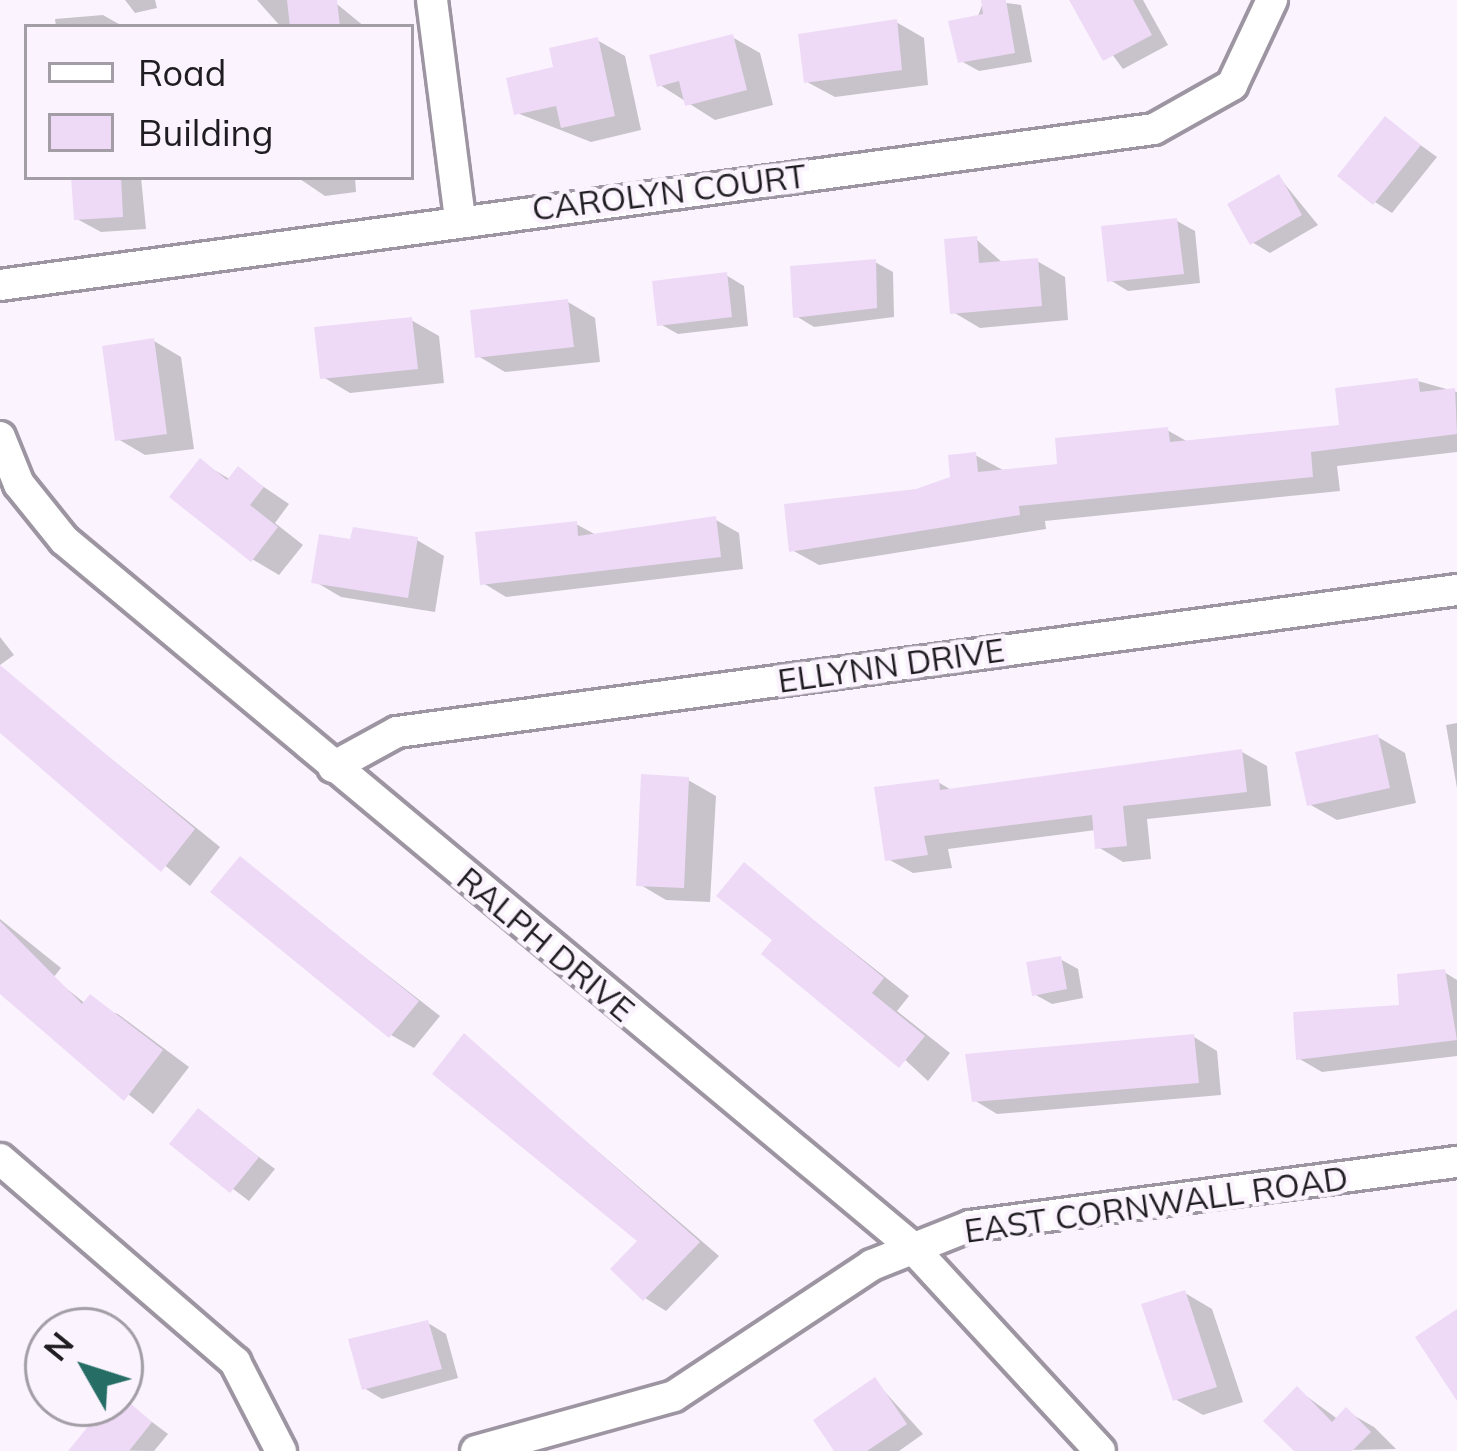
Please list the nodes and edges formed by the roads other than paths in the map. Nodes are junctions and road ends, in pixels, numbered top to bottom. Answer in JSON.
{"nodes":[{"id":1,"x":432,"y":0,"type":"edge"},
{"id":2,"x":1271,"y":0,"type":"edge"},
{"id":3,"x":460,"y":220,"type":"junction"},
{"id":4,"x":0,"y":285,"type":"edge"},
{"id":5,"x":0,"y":437,"type":"edge"},
{"id":6,"x":1457,"y":590,"type":"edge"},
{"id":7,"x":333,"y":766,"type":"junction"},
{"id":8,"x":0,"y":1159,"type":"edge"},
{"id":9,"x":1457,"y":1162,"type":"edge"},
{"id":10,"x":910,"y":1245,"type":"junction"},
{"id":11,"x":281,"y":1451,"type":"edge"},
{"id":12,"x":476,"y":1451,"type":"edge"},
{"id":13,"x":1100,"y":1451,"type":"edge"}],
"edges":[{"from":1,"to":3,"type":"street"},
{"from":2,"to":3,"type":"street","name":"CAROLYN COURT"},
{"from":3,"to":4,"type":"street","name":"CAROLYN COURT"},
{"from":5,"to":7,"type":"street","name":"RALPH DRIVE"},
{"from":6,"to":7,"type":"street","name":"ELLYNN DRIVE"},
{"from":7,"to":10,"type":"street","name":"RALPH DRIVE"},
{"from":8,"to":11,"type":"street"},
{"from":9,"to":10,"type":"street","name":"EAST CORNWALL ROAD"},
{"from":10,"to":12,"type":"street","name":"EAST CORNWALL ROAD"},
{"from":10,"to":13,"type":"street","name":"RALPH DRIVE"}]}
